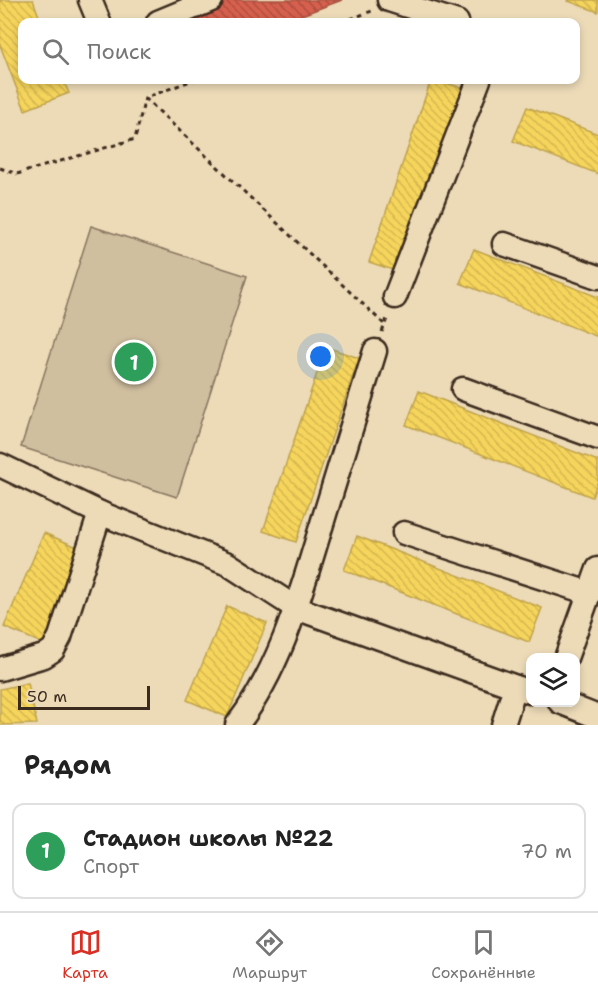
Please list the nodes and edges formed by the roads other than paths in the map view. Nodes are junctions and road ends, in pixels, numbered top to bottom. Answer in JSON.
{"nodes":[{"id":1,"x":90,"y":0,"type":"edge"},
{"id":2,"x":211,"y":0,"type":"edge"},
{"id":3,"x":382,"y":5,"type":"edge"},
{"id":4,"x":97,"y":18,"type":"edge"},
{"id":5,"x":168,"y":18,"type":"edge"},
{"id":6,"x":439,"y":18,"type":"edge"},
{"id":7,"x":477,"y":84,"type":"edge"},
{"id":8,"x":504,"y":244,"type":"dead end"},
{"id":9,"x":598,"y":277,"type":"edge"},
{"id":10,"x":395,"y":297,"type":"road end"},
{"id":11,"x":375,"y":351,"type":"road end"},
{"id":12,"x":463,"y":389,"type":"dead end"},
{"id":13,"x":598,"y":438,"type":"edge"},
{"id":14,"x":0,"y":465,"type":"edge"},
{"id":15,"x":100,"y":513,"type":"junction"},
{"id":16,"x":404,"y":533,"type":"dead end"},
{"id":17,"x":598,"y":569,"type":"edge"},
{"id":18,"x":589,"y":593,"type":"junction"},
{"id":19,"x":297,"y":608,"type":"junction"},
{"id":20,"x":567,"y":653,"type":"edge"},
{"id":21,"x":0,"y":669,"type":"edge"},
{"id":22,"x":523,"y":690,"type":"edge"},
{"id":23,"x":573,"y":707,"type":"edge"},
{"id":24,"x":598,"y":717,"type":"edge"},
{"id":25,"x":237,"y":725,"type":"edge"},
{"id":26,"x":503,"y":725,"type":"edge"}],
"edges":[{"from":1,"to":4,"type":"lane"},
{"from":2,"to":5,"type":"lane"},
{"from":3,"to":6,"type":"lane"},
{"from":7,"to":10,"type":"lane"},
{"from":8,"to":9,"type":"lane"},
{"from":11,"to":19,"type":"lane"},
{"from":12,"to":13,"type":"lane"},
{"from":14,"to":15,"type":"lane"},
{"from":15,"to":19,"type":"lane"},
{"from":15,"to":21,"type":"lane"},
{"from":16,"to":18,"type":"lane"},
{"from":17,"to":18,"type":"lane"},
{"from":18,"to":20,"type":"lane"},
{"from":19,"to":22,"type":"lane"},
{"from":19,"to":25,"type":"lane"},
{"from":22,"to":26,"type":"lane"},
{"from":23,"to":24,"type":"lane"}]}
